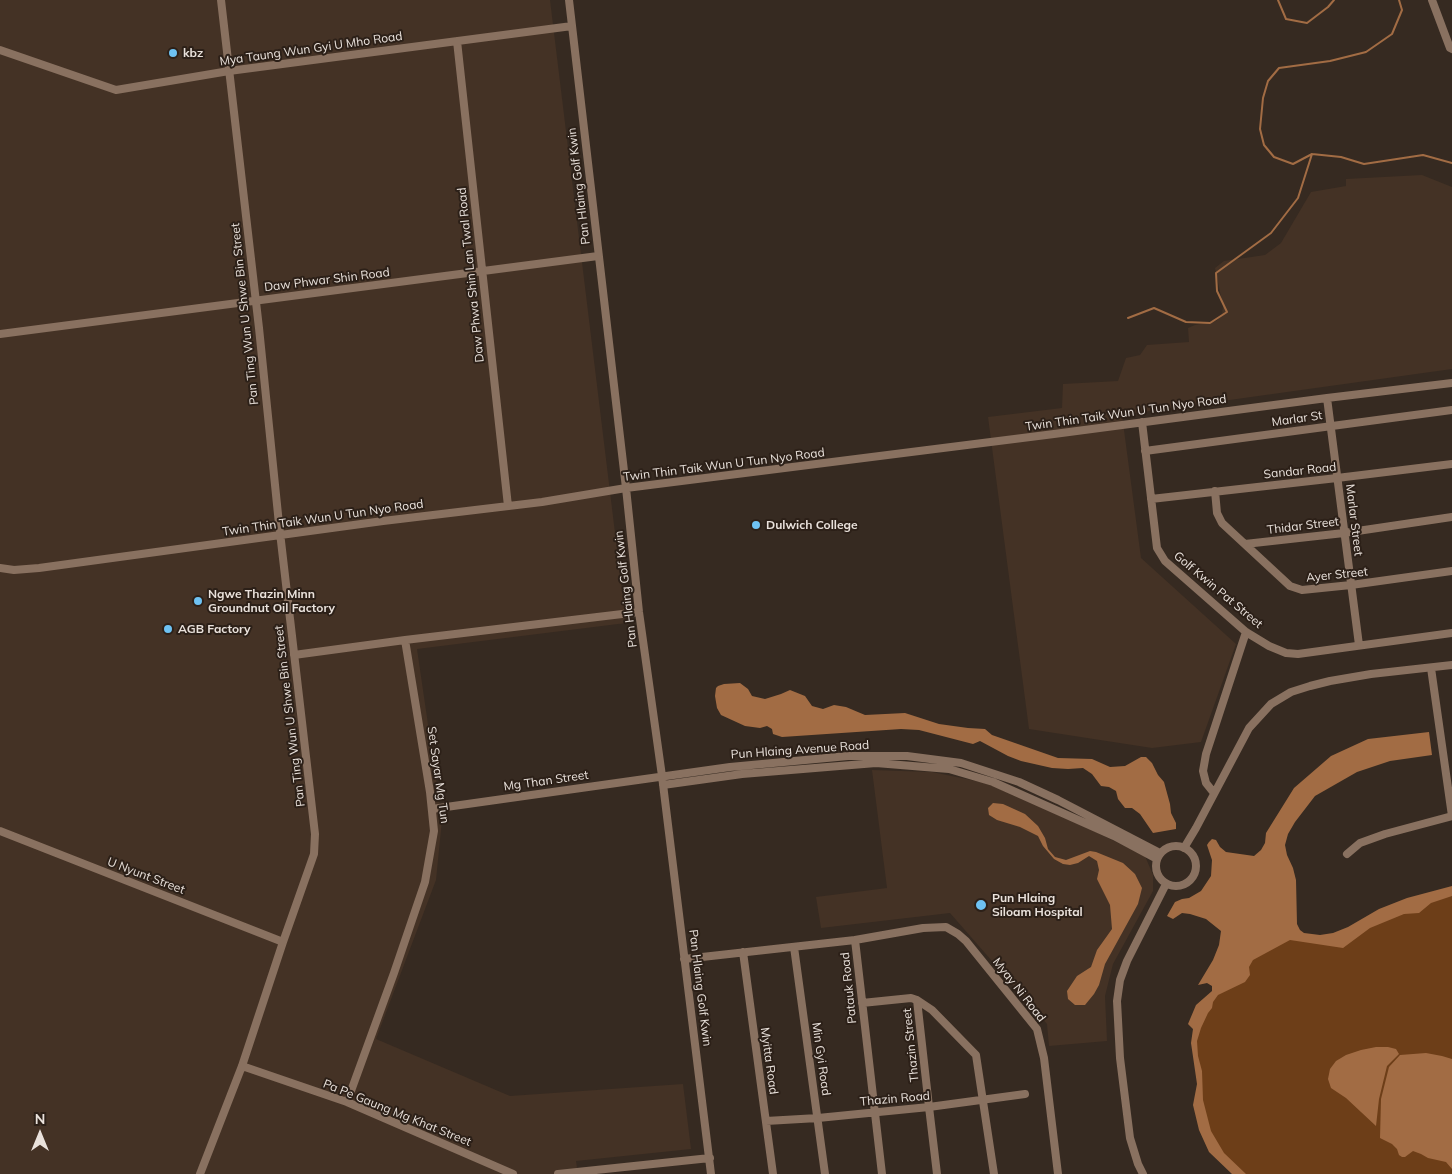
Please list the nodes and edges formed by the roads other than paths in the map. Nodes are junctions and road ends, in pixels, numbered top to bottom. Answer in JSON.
{"nodes":[{"id":1,"x":221,"y":0,"type":"edge"},
{"id":2,"x":569,"y":0,"type":"edge"},
{"id":3,"x":1432,"y":0,"type":"edge"},
{"id":4,"x":572,"y":26,"type":"junction"},
{"id":5,"x":457,"y":41,"type":"junction"},
{"id":6,"x":1452,"y":49,"type":"edge"},
{"id":7,"x":0,"y":50,"type":"edge"},
{"id":8,"x":229,"y":71,"type":"junction"},
{"id":9,"x":598,"y":256,"type":"junction"},
{"id":10,"x":482,"y":272,"type":"junction"},
{"id":11,"x":256,"y":300,"type":"junction"},
{"id":12,"x":0,"y":334,"type":"edge"},
{"id":13,"x":1452,"y":383,"type":"edge"},
{"id":14,"x":1327,"y":398,"type":"junction"},
{"id":15,"x":1452,"y":410,"type":"edge"},
{"id":16,"x":1142,"y":422,"type":"junction"},
{"id":17,"x":1331,"y":426,"type":"junction"},
{"id":18,"x":1145,"y":451,"type":"junction"},
{"id":19,"x":1452,"y":464,"type":"edge"},
{"id":20,"x":1338,"y":478,"type":"junction"},
{"id":21,"x":626,"y":488,"type":"junction"},
{"id":22,"x":1215,"y":491,"type":"junction"},
{"id":23,"x":1151,"y":498,"type":"junction"},
{"id":24,"x":508,"y":506,"type":"junction"},
{"id":25,"x":1452,"y":517,"type":"edge"},
{"id":26,"x":1344,"y":533,"type":"junction"},
{"id":27,"x":280,"y":536,"type":"junction"},
{"id":28,"x":1244,"y":544,"type":"junction"},
{"id":29,"x":0,"y":568,"type":"edge"},
{"id":30,"x":1452,"y":571,"type":"edge"},
{"id":31,"x":1351,"y":585,"type":"junction"},
{"id":32,"x":639,"y":612,"type":"junction"},
{"id":33,"x":1246,"y":632,"type":"junction"},
{"id":34,"x":1452,"y":633,"type":"edge"},
{"id":35,"x":405,"y":640,"type":"junction"},
{"id":36,"x":1359,"y":646,"type":"junction"},
{"id":37,"x":294,"y":655,"type":"junction"},
{"id":38,"x":1452,"y":665,"type":"edge"},
{"id":39,"x":1431,"y":668,"type":"junction"},
{"id":40,"x":662,"y":776,"type":"junction"},
{"id":41,"x":663,"y":786,"type":"junction"},
{"id":42,"x":1214,"y":793,"type":"junction"},
{"id":43,"x":432,"y":809,"type":"junction"},
{"id":44,"x":0,"y":831,"type":"edge"},
{"id":45,"x":1184,"y":848,"type":"junction"},
{"id":46,"x":1347,"y":854,"type":"dead end"},
{"id":47,"x":1158,"y":856,"type":"junction"},
{"id":48,"x":1166,"y":884,"type":"junction"},
{"id":49,"x":855,"y":940,"type":"junction"},
{"id":50,"x":283,"y":942,"type":"junction"},
{"id":51,"x":794,"y":947,"type":"junction"},
{"id":52,"x":743,"y":952,"type":"junction"},
{"id":53,"x":684,"y":959,"type":"junction"},
{"id":54,"x":918,"y":1000,"type":"junction"},
{"id":55,"x":862,"y":1003,"type":"junction"},
{"id":56,"x":242,"y":1066,"type":"junction"},
{"id":57,"x":1025,"y":1094,"type":"dead end"},
{"id":58,"x":983,"y":1100,"type":"junction"},
{"id":59,"x":347,"y":1102,"type":"junction"},
{"id":60,"x":928,"y":1107,"type":"junction"},
{"id":61,"x":874,"y":1111,"type":"junction"},
{"id":62,"x":818,"y":1118,"type":"junction"},
{"id":63,"x":766,"y":1122,"type":"junction"},
{"id":64,"x":710,"y":1158,"type":"junction"},
{"id":65,"x":592,"y":1172,"type":"edge"},
{"id":66,"x":200,"y":1174,"type":"edge"},
{"id":67,"x":513,"y":1174,"type":"edge"},
{"id":68,"x":558,"y":1174,"type":"edge"},
{"id":69,"x":712,"y":1174,"type":"edge"},
{"id":70,"x":773,"y":1174,"type":"edge"},
{"id":71,"x":825,"y":1174,"type":"edge"},
{"id":72,"x":882,"y":1174,"type":"edge"},
{"id":73,"x":937,"y":1174,"type":"edge"},
{"id":74,"x":994,"y":1174,"type":"edge"},
{"id":75,"x":1058,"y":1174,"type":"edge"},
{"id":76,"x":1143,"y":1174,"type":"edge"}],
"edges":[{"from":1,"to":8,"type":"street","name":"Pan Ting Wun U Shwe Bin Street"},
{"from":2,"to":4,"type":"street","name":"Pan Hlaing Golf Kwin"},
{"from":3,"to":6,"type":"street"},
{"from":4,"to":5,"type":"street","name":"Mya Taung Wun Gyi U Mho Road"},
{"from":4,"to":9,"type":"street","name":"Pan Hlaing Golf Kwin"},
{"from":5,"to":8,"type":"street","name":"Mya Taung Wun Gyi U Mho Road"},
{"from":5,"to":10,"type":"street","name":"Daw Phwa Shin Lan Twal Road"},
{"from":7,"to":8,"type":"street","name":"Mya Taung Wun Gyi U Mho Road"},
{"from":8,"to":11,"type":"street","name":"Pan Ting Wun U Shwe Bin Street"},
{"from":9,"to":10,"type":"street","name":"Daw Phwar Shin Road"},
{"from":9,"to":21,"type":"street","name":"Pan Hlaing Golf Kwin"},
{"from":10,"to":11,"type":"street","name":"Daw Phwar Shin Road"},
{"from":10,"to":24,"type":"street","name":"Daw Phwa Shin Lan Twal Road"},
{"from":11,"to":12,"type":"street","name":"Daw Phwar Shin Road"},
{"from":11,"to":27,"type":"street","name":"Pan Ting Wun U Shwe Bin Street"},
{"from":13,"to":14,"type":"street","name":"Twin Thin Taik Wun U Tun Nyo Road"},
{"from":14,"to":16,"type":"street","name":"Twin Thin Taik Wun U Tun Nyo Road"},
{"from":14,"to":17,"type":"street","name":"Marlar Street"},
{"from":15,"to":17,"type":"street","name":"Marlar St"},
{"from":16,"to":18,"type":"street","name":"Golf Kwin Pat Street"},
{"from":16,"to":21,"type":"street","name":"Twin Thin Taik Wun U Tun Nyo Road"},
{"from":17,"to":18,"type":"street","name":"Marlar St"},
{"from":17,"to":20,"type":"street","name":"Marlar Street"},
{"from":18,"to":23,"type":"street","name":"Golf Kwin Pat Street"},
{"from":19,"to":20,"type":"street","name":"Sandar Road"},
{"from":20,"to":22,"type":"street","name":"Sandar Road"},
{"from":20,"to":26,"type":"street","name":"Marlar Street"},
{"from":21,"to":24,"type":"street","name":"Twin Thin Taik Wun U Tun Nyo Road"},
{"from":21,"to":32,"type":"street","name":"Pan Hlaing Golf Kwin"},
{"from":22,"to":23,"type":"street","name":"Sandar Road"},
{"from":22,"to":28,"type":"street","name":"Ayer Street"},
{"from":23,"to":33,"type":"street","name":"Golf Kwin Pat Street"},
{"from":24,"to":27,"type":"street","name":"Twin Thin Taik Wun U Tun Nyo Road"},
{"from":25,"to":26,"type":"street","name":"Thidar Street"},
{"from":26,"to":28,"type":"street","name":"Thidar Street"},
{"from":26,"to":31,"type":"street","name":"Marlar Street"},
{"from":27,"to":29,"type":"street","name":"Twin Thin Taik Wun U Tun Nyo Road"},
{"from":27,"to":37,"type":"street","name":"Pan Ting Wun U Shwe Bin Street"},
{"from":28,"to":31,"type":"street","name":"Ayer Street"},
{"from":30,"to":31,"type":"street","name":"Ayer Street"},
{"from":31,"to":36,"type":"street","name":"Marlar Street"},
{"from":32,"to":35,"type":"street"},
{"from":32,"to":40,"type":"street","name":"Pan Hlaing Golf Kwin"},
{"from":33,"to":36,"type":"street","name":"Golf Kwin Pat Street"},
{"from":33,"to":42,"type":"street"},
{"from":34,"to":36,"type":"street","name":"Golf Kwin Pat Street"},
{"from":35,"to":37,"type":"street"},
{"from":35,"to":43,"type":"street","name":"Set Sayar Mg Tun"},
{"from":37,"to":50,"type":"street","name":"Pan Ting Wun U Shwe Bin Street"},
{"from":38,"to":39,"type":"street"},
{"from":39,"to":42,"type":"street"},
{"from":39,"to":46,"type":"street"},
{"from":40,"to":41,"type":"street","name":"Pan Hlaing Golf Kwin"},
{"from":40,"to":43,"type":"street","name":"Mg Than Street"},
{"from":40,"to":47,"type":"street","name":"Pun Hlaing Avenue Road"},
{"from":41,"to":47,"type":"street","name":"Pun Hlaing Avenue Road"},
{"from":41,"to":53,"type":"street","name":"Pan Hlaing Golf Kwin"},
{"from":42,"to":45,"type":"street"},
{"from":43,"to":59,"type":"street","name":"Set Sayar Mg Tun"},
{"from":44,"to":50,"type":"street","name":"U Nyunt Street"},
{"from":45,"to":47,"type":"street"},
{"from":45,"to":48,"type":"street"},
{"from":47,"to":48,"type":"street"},
{"from":48,"to":76,"type":"street"},
{"from":49,"to":51,"type":"street","name":"Patauk Road"},
{"from":49,"to":55,"type":"street","name":"Patauk Road"},
{"from":49,"to":75,"type":"street","name":"Myay Ni Road"},
{"from":50,"to":56,"type":"street","name":"Pan Ting Wun U Shwe Bin Street"},
{"from":51,"to":52,"type":"street","name":"Patauk Road"},
{"from":51,"to":62,"type":"street","name":"Min Gyi Road"},
{"from":52,"to":53,"type":"street","name":"Patauk Road"},
{"from":52,"to":63,"type":"street","name":"Myitta Road"},
{"from":53,"to":64,"type":"street","name":"Pan Hlaing Golf Kwin"},
{"from":54,"to":55,"type":"street","name":"Thazin Street"},
{"from":54,"to":58,"type":"street"},
{"from":54,"to":60,"type":"street","name":"Thazin Street"},
{"from":55,"to":61,"type":"street","name":"Patauk Road"},
{"from":56,"to":59,"type":"street","name":"Pa Pe Gaung Mg Khat Street"},
{"from":56,"to":66,"type":"street","name":"Pan Ting Wun U Shwe Bin Street"},
{"from":57,"to":58,"type":"street","name":"Thazin Road"},
{"from":58,"to":60,"type":"street","name":"Thazin Road"},
{"from":58,"to":74,"type":"street"},
{"from":59,"to":67,"type":"street","name":"Pa Pe Gaung Mg Khat Street"},
{"from":60,"to":61,"type":"street","name":"Thazin Road"},
{"from":60,"to":73,"type":"street","name":"Thazin Street"},
{"from":61,"to":62,"type":"street","name":"Thazin Road"},
{"from":61,"to":72,"type":"street","name":"Patauk Road"},
{"from":62,"to":63,"type":"street","name":"Thazin Road"},
{"from":62,"to":71,"type":"street","name":"Min Gyi Road"},
{"from":63,"to":70,"type":"street","name":"Myitta Road"},
{"from":64,"to":65,"type":"street"},
{"from":64,"to":69,"type":"street","name":"Pan Hlaing Golf Kwin"},
{"from":65,"to":68,"type":"street"}]}
